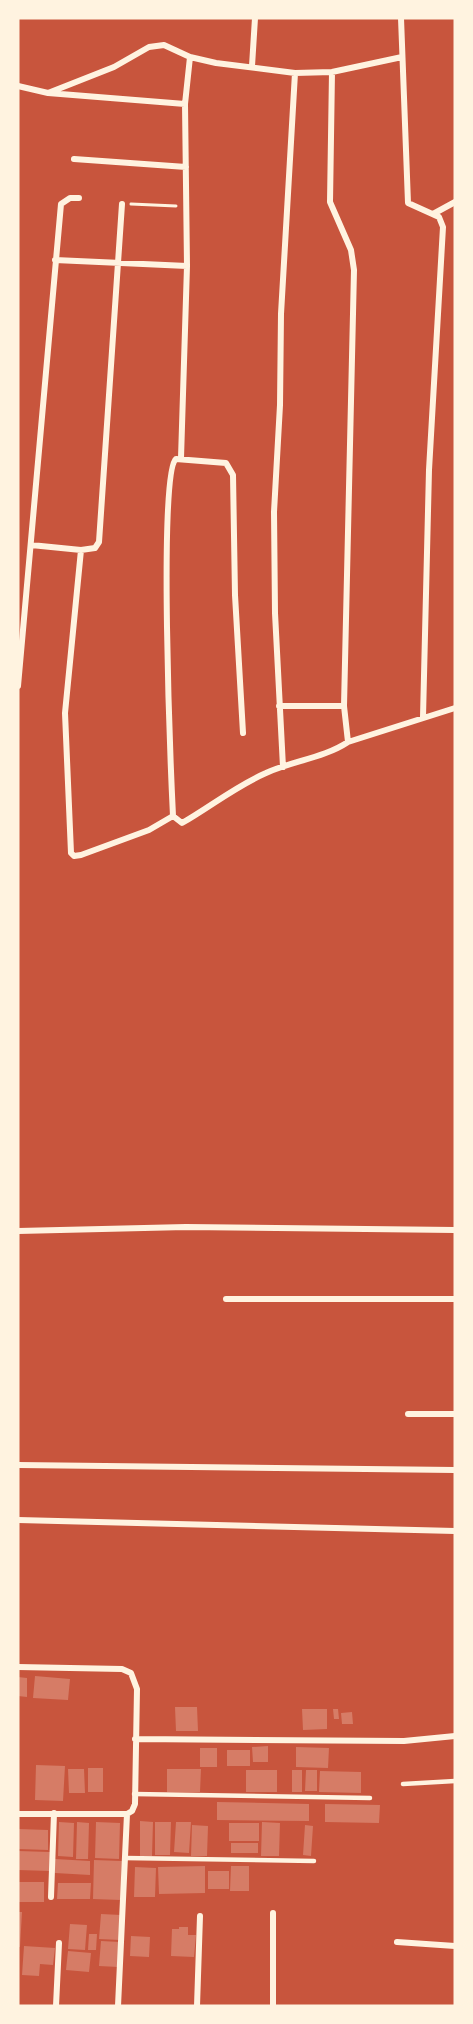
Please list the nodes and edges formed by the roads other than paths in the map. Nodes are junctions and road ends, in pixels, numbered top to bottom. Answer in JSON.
{"nodes":[{"id":1,"x":255,"y":18,"type":"edge"},
{"id":2,"x":401,"y":18,"type":"edge"},
{"id":3,"x":190,"y":57,"type":"junction"},
{"id":4,"x":402,"y":57,"type":"junction"},
{"id":5,"x":252,"y":66,"type":"junction"},
{"id":6,"x":332,"y":72,"type":"junction"},
{"id":7,"x":295,"y":73,"type":"junction"},
{"id":8,"x":18,"y":86,"type":"edge"},
{"id":9,"x":48,"y":93,"type":"junction"},
{"id":10,"x":185,"y":104,"type":"junction"},
{"id":11,"x":74,"y":159,"type":"dead end"},
{"id":12,"x":186,"y":167,"type":"junction"},
{"id":13,"x":79,"y":198,"type":"dead end"},
{"id":14,"x":455,"y":202,"type":"edge"},
{"id":15,"x":122,"y":204,"type":"road end"},
{"id":16,"x":433,"y":214,"type":"junction"},
{"id":17,"x":56,"y":260,"type":"junction"},
{"id":18,"x":118,"y":263,"type":"junction"},
{"id":19,"x":187,"y":266,"type":"junction"},
{"id":20,"x":181,"y":458,"type":"junction"},
{"id":21,"x":31,"y":545,"type":"junction"},
{"id":22,"x":81,"y":550,"type":"junction"},
{"id":23,"x":18,"y":686,"type":"edge"},
{"id":24,"x":279,"y":706,"type":"junction"},
{"id":25,"x":344,"y":706,"type":"junction"},
{"id":26,"x":455,"y":708,"type":"edge"},
{"id":27,"x":423,"y":717,"type":"junction"},
{"id":28,"x":243,"y":733,"type":"dead end"},
{"id":29,"x":348,"y":742,"type":"junction"},
{"id":30,"x":283,"y":766,"type":"junction"},
{"id":31,"x":172,"y":816,"type":"junction"},
{"id":32,"x":455,"y":1230,"type":"edge"},
{"id":33,"x":18,"y":1231,"type":"edge"},
{"id":34,"x":226,"y":1299,"type":"dead end"},
{"id":35,"x":455,"y":1299,"type":"edge"},
{"id":36,"x":455,"y":1413,"type":"edge"},
{"id":37,"x":408,"y":1414,"type":"dead end"},
{"id":38,"x":18,"y":1465,"type":"edge"},
{"id":39,"x":455,"y":1470,"type":"edge"},
{"id":40,"x":18,"y":1520,"type":"edge"},
{"id":41,"x":455,"y":1531,"type":"edge"},
{"id":42,"x":18,"y":1666,"type":"edge"},
{"id":43,"x":455,"y":1736,"type":"edge"},
{"id":44,"x":135,"y":1739,"type":"junction"},
{"id":45,"x":455,"y":1781,"type":"edge"},
{"id":46,"x":403,"y":1784,"type":"dead end"},
{"id":47,"x":134,"y":1794,"type":"junction"},
{"id":48,"x":370,"y":1798,"type":"dead end"},
{"id":49,"x":18,"y":1814,"type":"edge"},
{"id":50,"x":54,"y":1814,"type":"junction"},
{"id":51,"x":127,"y":1814,"type":"junction"},
{"id":52,"x":125,"y":1858,"type":"junction"},
{"id":53,"x":314,"y":1861,"type":"dead end"},
{"id":54,"x":51,"y":1898,"type":"dead end"},
{"id":55,"x":273,"y":1913,"type":"dead end"},
{"id":56,"x":200,"y":1916,"type":"dead end"},
{"id":57,"x":397,"y":1942,"type":"dead end"},
{"id":58,"x":59,"y":1943,"type":"dead end"},
{"id":59,"x":455,"y":1946,"type":"edge"},
{"id":60,"x":56,"y":2006,"type":"edge"},
{"id":61,"x":118,"y":2006,"type":"edge"},
{"id":62,"x":197,"y":2006,"type":"edge"},
{"id":63,"x":273,"y":2006,"type":"edge"}],
"edges":[{"from":1,"to":5,"type":"street"},
{"from":2,"to":4,"type":"street"},
{"from":3,"to":5,"type":"street"},
{"from":3,"to":9,"type":"street"},
{"from":3,"to":10,"type":"street"},
{"from":4,"to":6,"type":"street"},
{"from":4,"to":16,"type":"street"},
{"from":5,"to":7,"type":"street"},
{"from":6,"to":7,"type":"street"},
{"from":6,"to":25,"type":"street"},
{"from":7,"to":24,"type":"street"},
{"from":8,"to":9,"type":"street"},
{"from":9,"to":10,"type":"street"},
{"from":10,"to":12,"type":"street"},
{"from":11,"to":12,"type":"street"},
{"from":12,"to":19,"type":"street"},
{"from":13,"to":17,"type":"street"},
{"from":14,"to":16,"type":"street"},
{"from":15,"to":18,"type":"street"},
{"from":16,"to":27,"type":"street"},
{"from":17,"to":18,"type":"street"},
{"from":17,"to":21,"type":"street"},
{"from":18,"to":19,"type":"street"},
{"from":18,"to":22,"type":"street"},
{"from":19,"to":20,"type":"street"},
{"from":20,"to":28,"type":"street"},
{"from":20,"to":31,"type":"street"},
{"from":21,"to":22,"type":"street"},
{"from":21,"to":23,"type":"street"},
{"from":22,"to":31,"type":"street"},
{"from":24,"to":25,"type":"street"},
{"from":24,"to":30,"type":"street"},
{"from":25,"to":29,"type":"street"},
{"from":26,"to":27,"type":"street"},
{"from":27,"to":29,"type":"street"},
{"from":29,"to":30,"type":"street"},
{"from":30,"to":31,"type":"street"},
{"from":32,"to":33,"type":"street"},
{"from":34,"to":35,"type":"street"},
{"from":36,"to":37,"type":"street"},
{"from":38,"to":39,"type":"street"},
{"from":40,"to":41,"type":"street"},
{"from":42,"to":44,"type":"street"},
{"from":43,"to":44,"type":"street"},
{"from":44,"to":47,"type":"street"},
{"from":45,"to":46,"type":"lane"},
{"from":47,"to":48,"type":"lane"},
{"from":47,"to":51,"type":"street"},
{"from":49,"to":50,"type":"street"},
{"from":50,"to":51,"type":"street"},
{"from":50,"to":54,"type":"street"},
{"from":51,"to":52,"type":"street"},
{"from":52,"to":53,"type":"lane"},
{"from":52,"to":61,"type":"street"},
{"from":55,"to":63,"type":"street"},
{"from":56,"to":62,"type":"street"},
{"from":57,"to":59,"type":"street"},
{"from":58,"to":60,"type":"street"}]}
